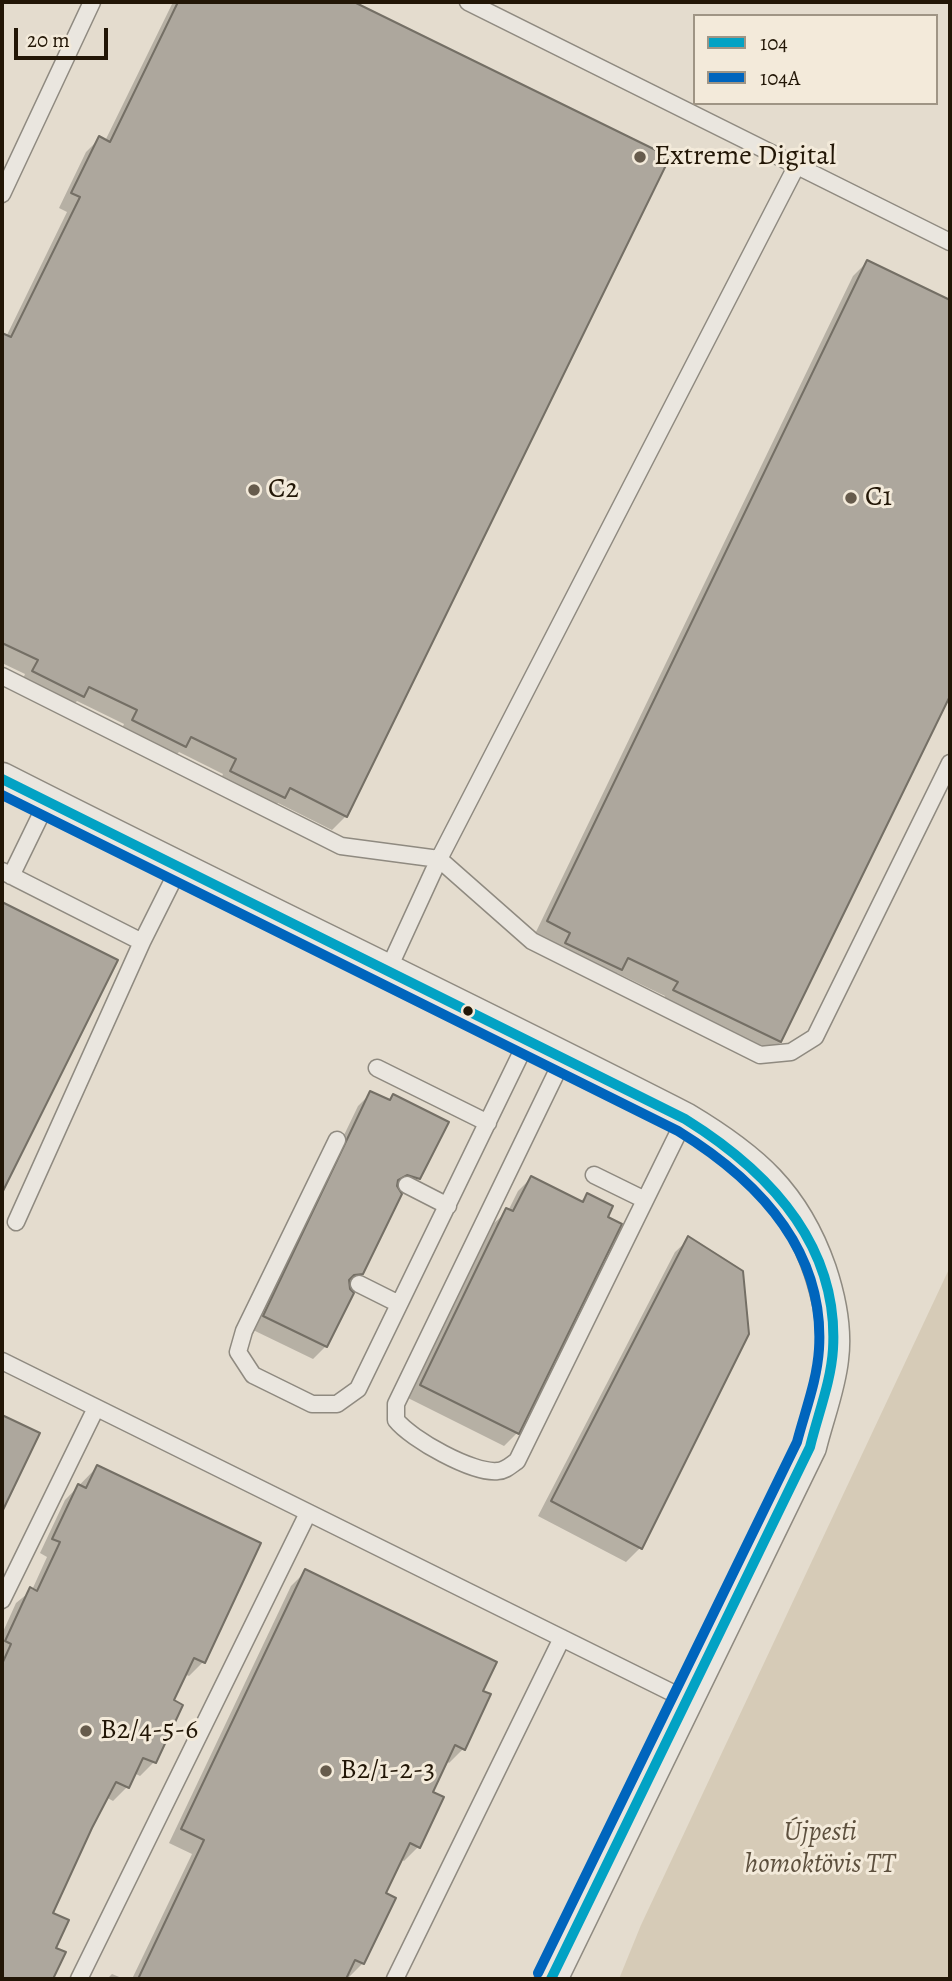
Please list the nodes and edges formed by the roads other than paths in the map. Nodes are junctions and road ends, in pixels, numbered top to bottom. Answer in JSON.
{"nodes":[{"id":1,"x":92,"y":2,"type":"edge"},
{"id":2,"x":468,"y":2,"type":"edge"},
{"id":3,"x":797,"y":165,"type":"junction"},
{"id":4,"x":2,"y":194,"type":"edge"},
{"id":5,"x":950,"y":242,"type":"edge"},
{"id":6,"x":2,"y":676,"type":"edge"},
{"id":7,"x":950,"y":763,"type":"edge"},
{"id":8,"x":2,"y":779,"type":"edge"},
{"id":9,"x":47,"y":802,"type":"junction"},
{"id":10,"x":439,"y":859,"type":"junction"},
{"id":11,"x":178,"y":870,"type":"junction"},
{"id":12,"x":6,"y":874,"type":"edge"},
{"id":13,"x":142,"y":943,"type":"junction"},
{"id":14,"x":388,"y":970,"type":"junction"},
{"id":15,"x":528,"y":1039,"type":"junction"},
{"id":16,"x":564,"y":1057,"type":"junction"},
{"id":17,"x":377,"y":1068,"type":"dead end"},
{"id":18,"x":685,"y":1119,"type":"junction"},
{"id":19,"x":488,"y":1123,"type":"junction"},
{"id":20,"x":337,"y":1140,"type":"dead end"},
{"id":21,"x":594,"y":1175,"type":"dead end"},
{"id":22,"x":407,"y":1185,"type":"dead end"},
{"id":23,"x":645,"y":1200,"type":"junction"},
{"id":24,"x":448,"y":1206,"type":"junction"},
{"id":25,"x":16,"y":1222,"type":"dead end"},
{"id":26,"x":359,"y":1284,"type":"dead end"},
{"id":27,"x":399,"y":1304,"type":"junction"},
{"id":28,"x":2,"y":1361,"type":"edge"},
{"id":29,"x":96,"y":1408,"type":"junction"},
{"id":30,"x":308,"y":1513,"type":"junction"},
{"id":31,"x":2,"y":1600,"type":"edge"},
{"id":32,"x":562,"y":1638,"type":"junction"},
{"id":33,"x":687,"y":1700,"type":"junction"},
{"id":34,"x":79,"y":1979,"type":"edge"},
{"id":35,"x":395,"y":1979,"type":"edge"},
{"id":36,"x":551,"y":1979,"type":"edge"}],
"edges":[{"from":1,"to":4,"type":"lane"},
{"from":2,"to":3,"type":"lane"},
{"from":3,"to":5,"type":"lane"},
{"from":3,"to":10,"type":"lane"},
{"from":6,"to":10,"type":"lane"},
{"from":7,"to":10,"type":"lane"},
{"from":8,"to":9,"type":"street"},
{"from":9,"to":11,"type":"street"},
{"from":9,"to":12,"type":"lane"},
{"from":10,"to":14,"type":"lane"},
{"from":11,"to":13,"type":"lane"},
{"from":11,"to":14,"type":"street"},
{"from":12,"to":13,"type":"lane"},
{"from":13,"to":25,"type":"lane"},
{"from":14,"to":15,"type":"street"},
{"from":15,"to":16,"type":"street"},
{"from":15,"to":19,"type":"lane"},
{"from":16,"to":18,"type":"street"},
{"from":16,"to":23,"type":"lane"},
{"from":17,"to":19,"type":"lane"},
{"from":18,"to":23,"type":"lane"},
{"from":18,"to":33,"type":"street"},
{"from":19,"to":24,"type":"lane"},
{"from":20,"to":27,"type":"lane"},
{"from":21,"to":23,"type":"lane"},
{"from":22,"to":24,"type":"lane"},
{"from":24,"to":27,"type":"lane"},
{"from":26,"to":27,"type":"lane"},
{"from":28,"to":29,"type":"lane"},
{"from":29,"to":30,"type":"lane"},
{"from":29,"to":31,"type":"lane"},
{"from":30,"to":32,"type":"lane"},
{"from":30,"to":34,"type":"lane"},
{"from":32,"to":33,"type":"lane"},
{"from":32,"to":35,"type":"lane"},
{"from":33,"to":36,"type":"street"}]}
